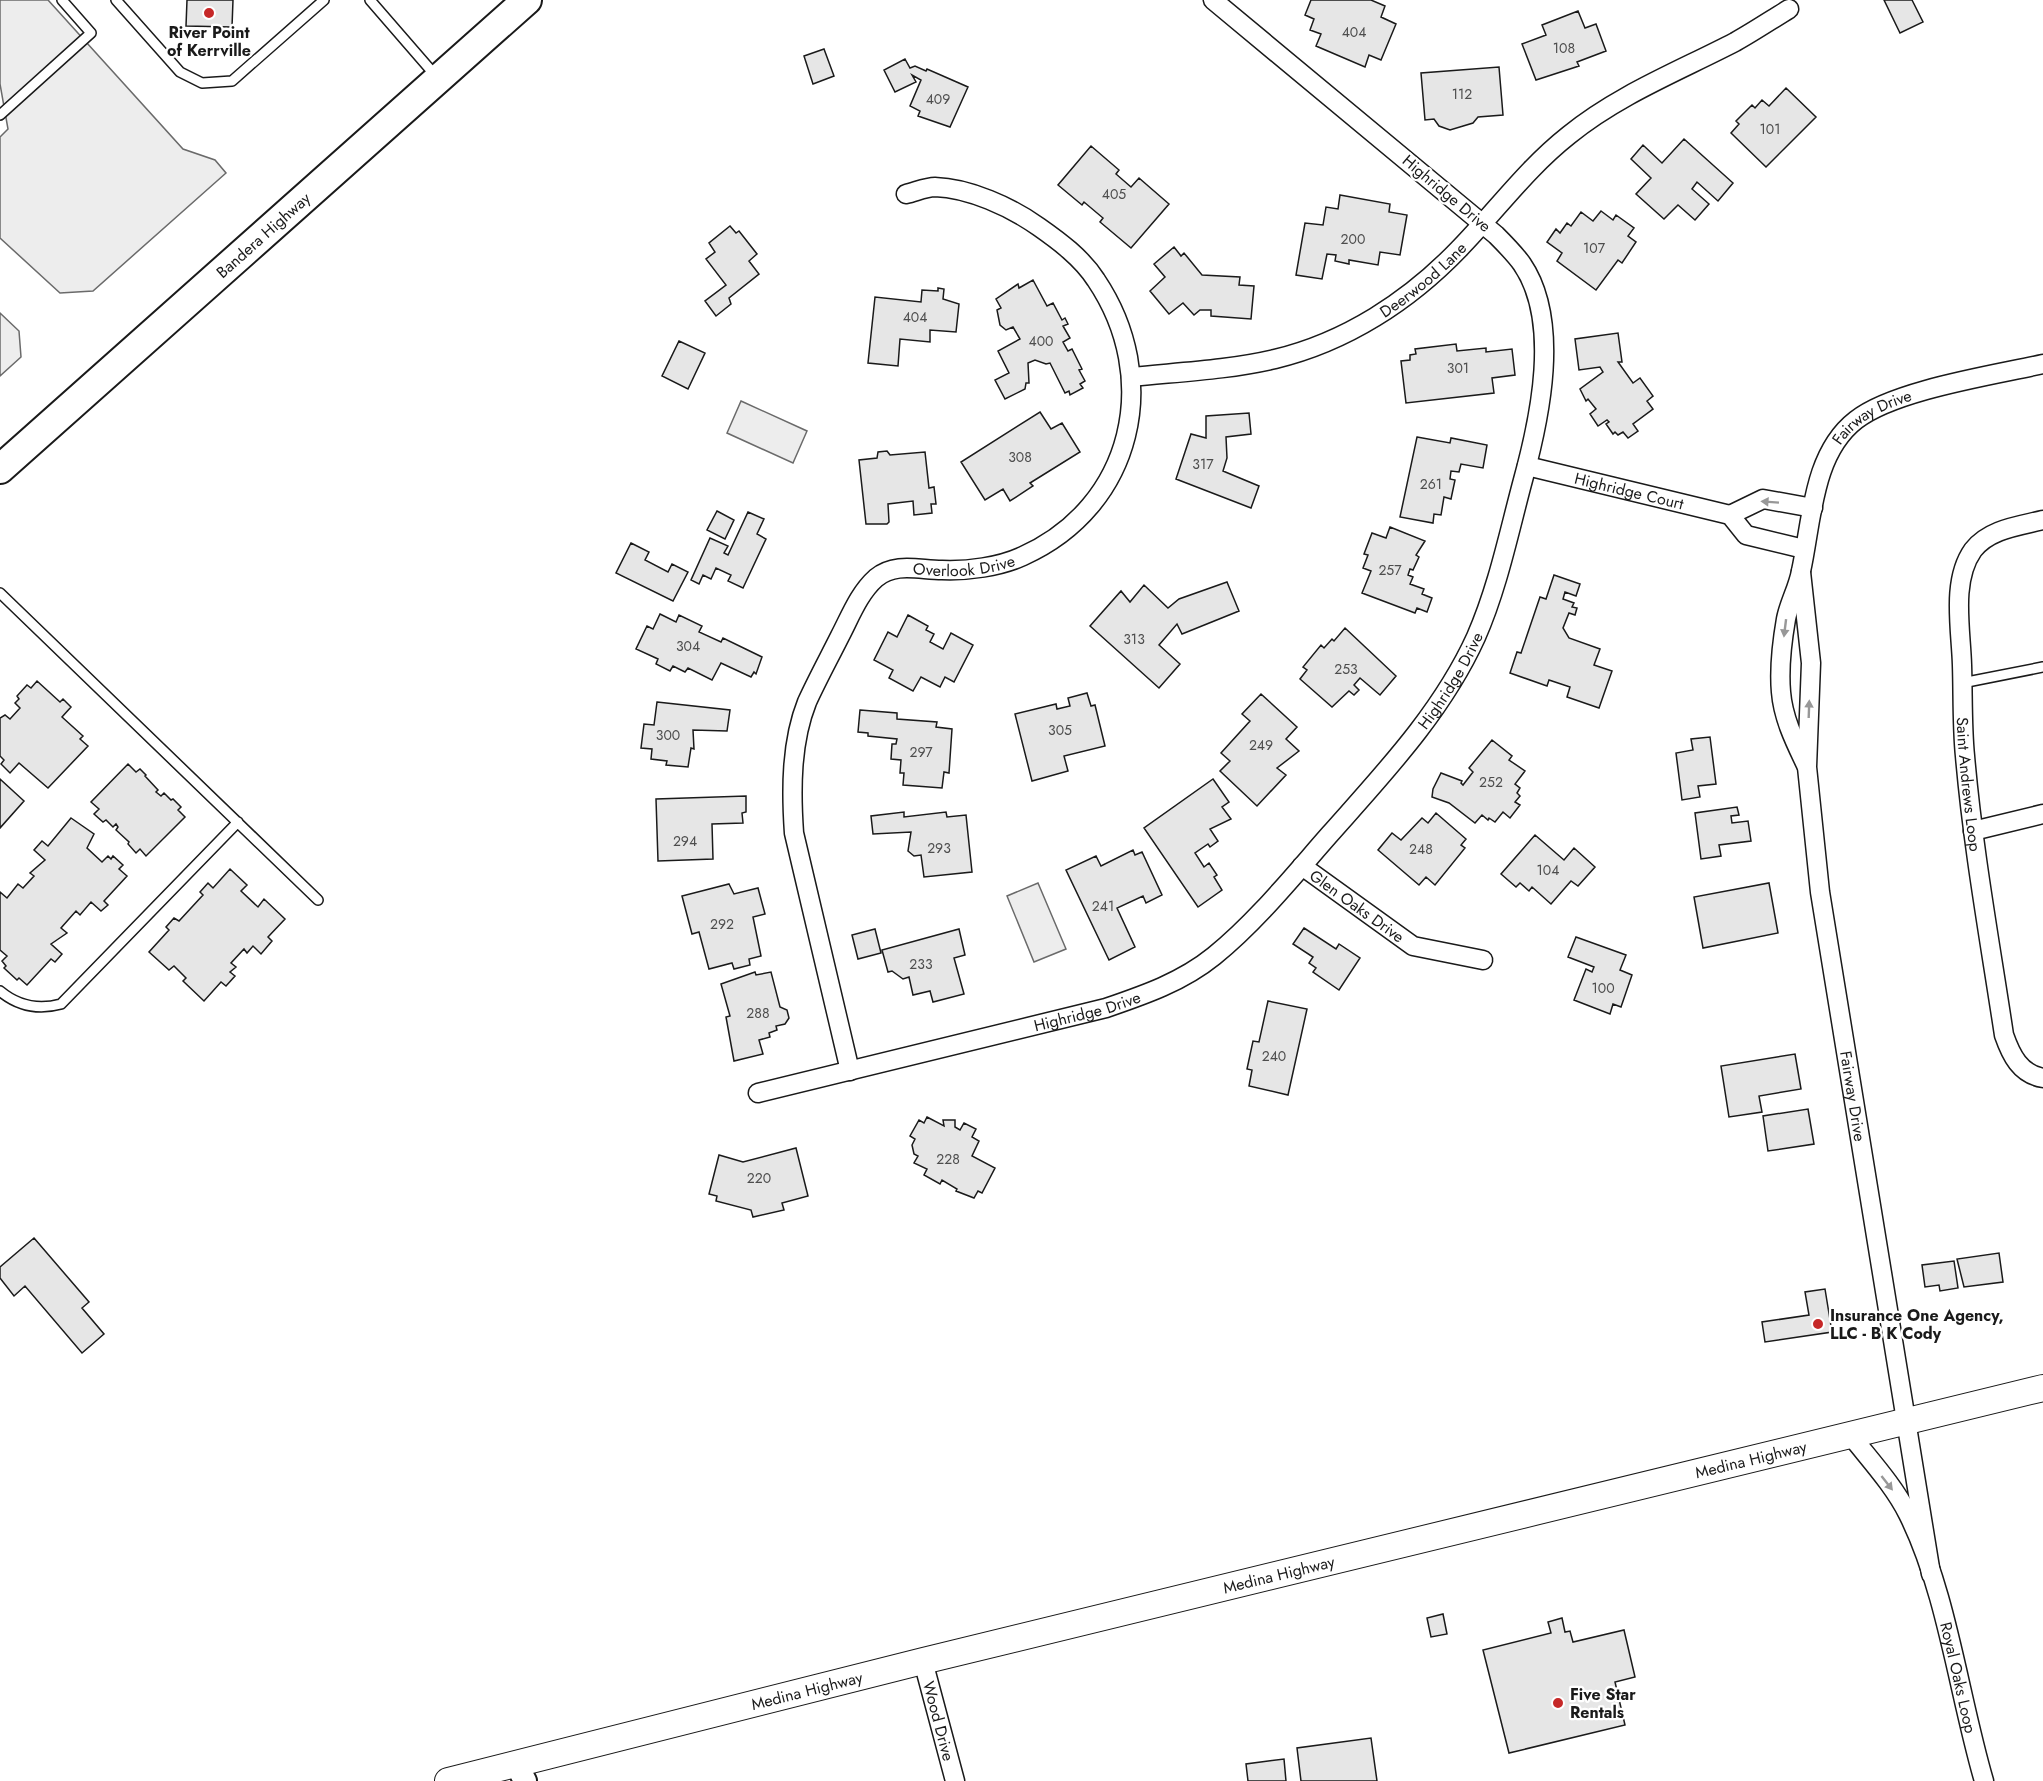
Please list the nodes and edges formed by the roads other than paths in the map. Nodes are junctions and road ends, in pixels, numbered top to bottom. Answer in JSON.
{"nodes":[{"id":1,"x":62,"y":0,"type":"edge"},
{"id":2,"x":116,"y":0,"type":"edge"},
{"id":3,"x":324,"y":0,"type":"edge"},
{"id":4,"x":370,"y":0,"type":"edge"},
{"id":5,"x":527,"y":0,"type":"edge"},
{"id":6,"x":1214,"y":0,"type":"edge"},
{"id":7,"x":1789,"y":9,"type":"dead end"},
{"id":8,"x":439,"y":80,"type":"junction"},
{"id":9,"x":0,"y":115,"type":"edge"},
{"id":10,"x":906,"y":194,"type":"dead end"},
{"id":11,"x":1482,"y":222,"type":"junction"},
{"id":12,"x":2043,"y":364,"type":"edge"},
{"id":13,"x":1131,"y":376,"type":"junction"},
{"id":14,"x":1527,"y":466,"type":"junction"},
{"id":15,"x":0,"y":469,"type":"edge"},
{"id":16,"x":1813,"y":508,"type":"junction"},
{"id":17,"x":1730,"y":515,"type":"junction"},
{"id":18,"x":2043,"y":520,"type":"edge"},
{"id":19,"x":1804,"y":549,"type":"junction"},
{"id":20,"x":1801,"y":572,"type":"junction"},
{"id":21,"x":0,"y":592,"type":"edge"},
{"id":22,"x":2043,"y":667,"type":"edge"},
{"id":23,"x":1962,"y":683,"type":"junction"},
{"id":24,"x":1807,"y":767,"type":"junction"},
{"id":25,"x":2043,"y":814,"type":"edge"},
{"id":26,"x":238,"y":822,"type":"junction"},
{"id":27,"x":1973,"y":831,"type":"junction"},
{"id":28,"x":1302,"y":866,"type":"junction"},
{"id":29,"x":318,"y":900,"type":"dead end"},
{"id":30,"x":1483,"y":960,"type":"dead end"},
{"id":31,"x":0,"y":991,"type":"edge"},
{"id":32,"x":850,"y":1071,"type":"junction"},
{"id":33,"x":2043,"y":1078,"type":"edge"},
{"id":34,"x":758,"y":1093,"type":"dead end"},
{"id":35,"x":2043,"y":1388,"type":"edge"},
{"id":36,"x":1906,"y":1423,"type":"junction"},
{"id":37,"x":1852,"y":1437,"type":"junction"},
{"id":38,"x":1931,"y":1574,"type":"junction"},
{"id":39,"x":923,"y":1661,"type":"junction"},
{"id":40,"x":521,"y":1773,"type":"edge"},
{"id":41,"x":448,"y":1781,"type":"edge"},
{"id":42,"x":955,"y":1781,"type":"edge"},
{"id":43,"x":1984,"y":1781,"type":"edge"}],
"edges":[{"from":1,"to":9,"type":"lane"},
{"from":2,"to":3,"type":"lane"},
{"from":4,"to":8,"type":"lane"},
{"from":5,"to":8,"type":"main road","name":"Bandera Highway"},
{"from":6,"to":11,"type":"street","name":"Highridge Drive"},
{"from":7,"to":11,"type":"street","name":"Deerwood Lane"},
{"from":8,"to":15,"type":"main road","name":"Bandera Highway"},
{"from":10,"to":13,"type":"street","name":"Overlook Drive"},
{"from":11,"to":13,"type":"street","name":"Deerwood Lane"},
{"from":11,"to":14,"type":"street","name":"Highridge Drive"},
{"from":12,"to":16,"type":"street","name":"Fairway Drive"},
{"from":13,"to":32,"type":"street","name":"Overlook Drive"},
{"from":14,"to":17,"type":"street","name":"Highridge Court"},
{"from":14,"to":28,"type":"street","name":"Highridge Drive"},
{"from":16,"to":17,"type":"street","one_way":true},
{"from":16,"to":19,"type":"street","name":"Fairway Drive"},
{"from":17,"to":19,"type":"street"},
{"from":18,"to":23,"type":"street","name":"Saint Andrews Loop"},
{"from":19,"to":20,"type":"street","name":"Fairway Drive"},
{"from":24,"to":20,"type":"street","name":"Fairway Drive","one_way":true},
{"from":20,"to":24,"type":"street","name":"Fairway Drive","one_way":true},
{"from":21,"to":26,"type":"lane"},
{"from":22,"to":23,"type":"lane"},
{"from":23,"to":27,"type":"street","name":"Saint Andrews Loop"},
{"from":24,"to":36,"type":"street","name":"Fairway Drive"},
{"from":25,"to":27,"type":"street"},
{"from":26,"to":29,"type":"lane"},
{"from":26,"to":31,"type":"lane"},
{"from":27,"to":33,"type":"street","name":"Saint Andrews Loop"},
{"from":28,"to":30,"type":"street","name":"Glen Oaks Drive"},
{"from":28,"to":32,"type":"street","name":"Highridge Drive"},
{"from":32,"to":34,"type":"street","name":"Highridge Drive"},
{"from":35,"to":36,"type":"main road","name":"Medina Highway"},
{"from":36,"to":37,"type":"main road","name":"Medina Highway"},
{"from":36,"to":38,"type":"street","name":"Royal Oaks Loop"},
{"from":37,"to":38,"type":"street","name":"Royal Oaks Loop","one_way":true},
{"from":37,"to":39,"type":"main road","name":"Medina Highway"},
{"from":38,"to":43,"type":"street","name":"Royal Oaks Loop"},
{"from":39,"to":40,"type":"main road","name":"Medina Highway"},
{"from":39,"to":42,"type":"street","name":"Wood Drive"},
{"from":40,"to":41,"type":"main road","name":"Medina Highway"}]}
